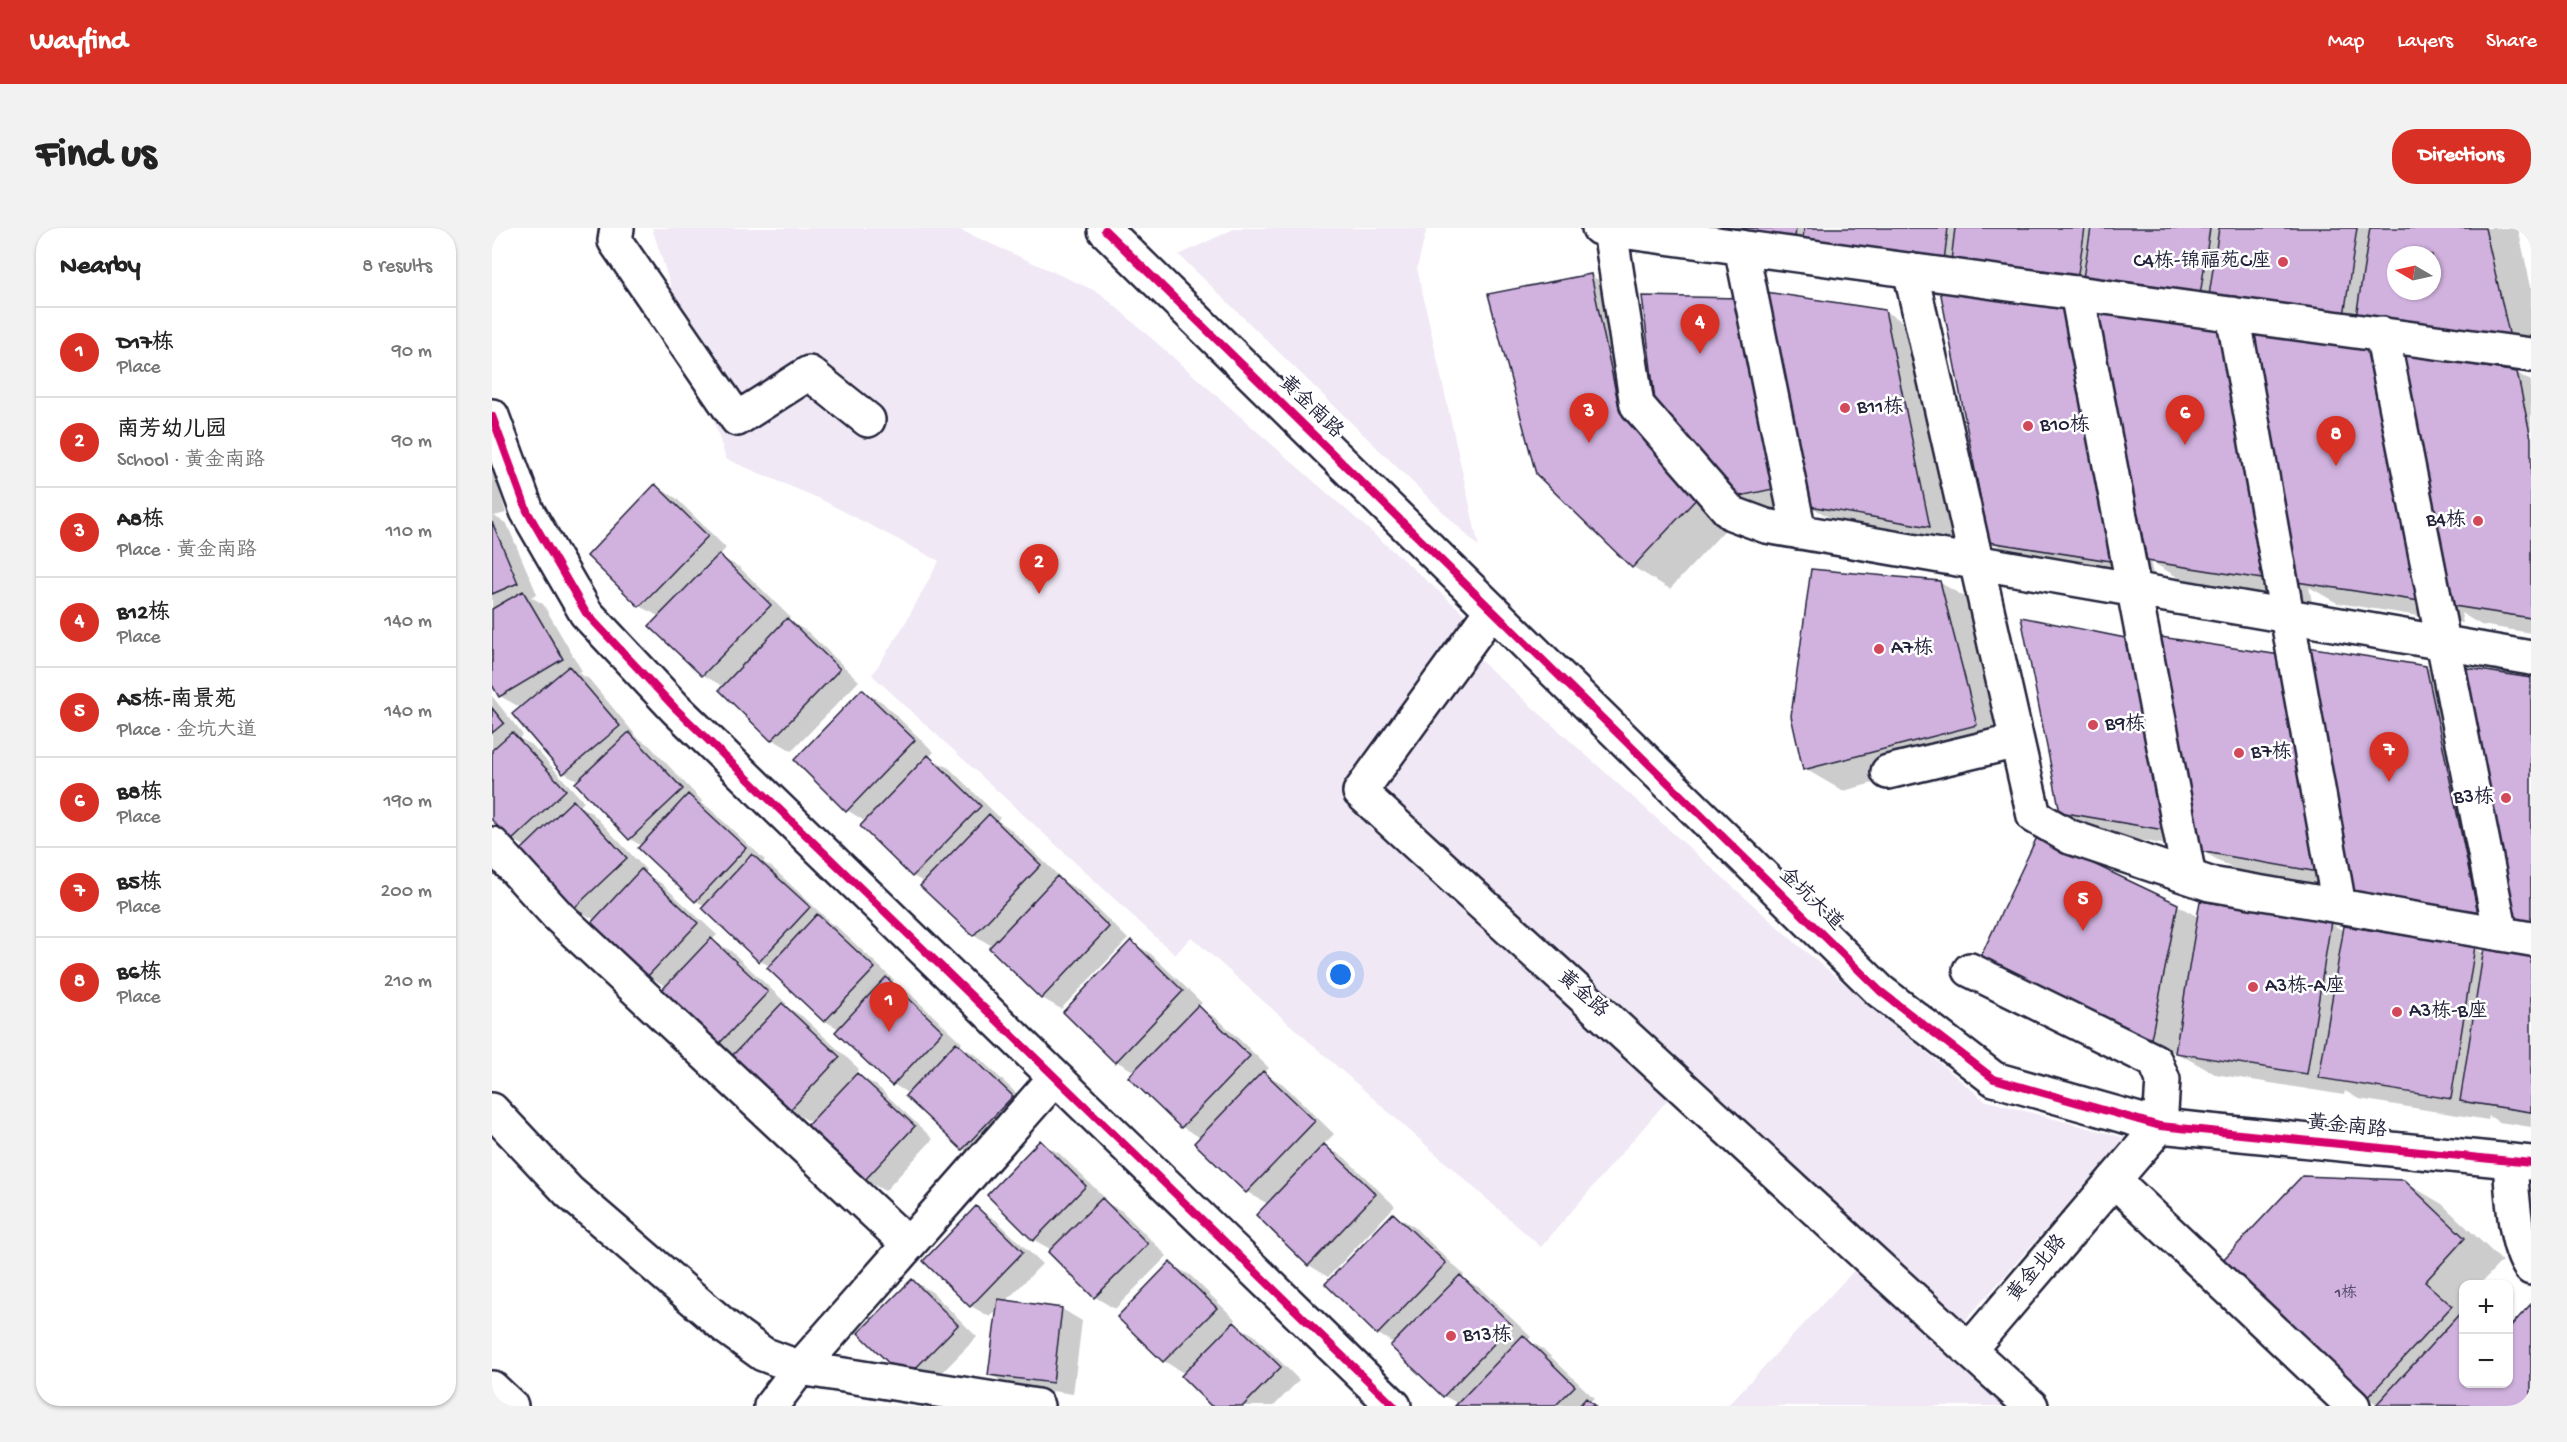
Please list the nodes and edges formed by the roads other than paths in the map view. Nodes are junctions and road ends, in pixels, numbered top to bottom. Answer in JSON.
{"nodes":[{"id":1,"x":617,"y":228,"type":"edge"},
{"id":2,"x":1110,"y":229,"type":"edge"},
{"id":3,"x":1605,"y":229,"type":"edge"},
{"id":4,"x":1741,"y":248,"type":"junction"},
{"id":5,"x":1910,"y":270,"type":"junction"},
{"id":6,"x":2077,"y":292,"type":"junction"},
{"id":7,"x":2233,"y":314,"type":"junction"},
{"id":8,"x":2382,"y":334,"type":"junction"},
{"id":9,"x":2531,"y":354,"type":"edge"},
{"id":10,"x":492,"y":416,"type":"edge"},
{"id":11,"x":868,"y":420,"type":"dead end"},
{"id":12,"x":1799,"y":532,"type":"junction"},
{"id":13,"x":1976,"y":562,"type":"junction"},
{"id":14,"x":2134,"y":589,"type":"junction"},
{"id":15,"x":1492,"y":610,"type":"junction"},
{"id":16,"x":2287,"y":616,"type":"junction"},
{"id":17,"x":2443,"y":643,"type":"junction"},
{"id":18,"x":2531,"y":658,"type":"edge"},
{"id":19,"x":2017,"y":741,"type":"junction"},
{"id":20,"x":1888,"y":772,"type":"dead end"},
{"id":21,"x":492,"y":844,"type":"edge"},
{"id":22,"x":2189,"y":877,"type":"junction"},
{"id":23,"x":2339,"y":906,"type":"junction"},
{"id":24,"x":2516,"y":936,"type":"edge"},
{"id":25,"x":1970,"y":969,"type":"dead end"},
{"id":26,"x":1055,"y":1078,"type":"junction"},
{"id":27,"x":492,"y":1110,"type":"edge"},
{"id":28,"x":2160,"y":1126,"type":"junction"},
{"id":29,"x":2521,"y":1162,"type":"edge"},
{"id":30,"x":2114,"y":1180,"type":"junction"},
{"id":31,"x":908,"y":1244,"type":"junction"},
{"id":32,"x":2531,"y":1268,"type":"edge"},
{"id":33,"x":1969,"y":1350,"type":"junction"},
{"id":34,"x":800,"y":1368,"type":"junction"},
{"id":35,"x":492,"y":1388,"type":"edge"},
{"id":36,"x":511,"y":1406,"type":"edge"},
{"id":37,"x":771,"y":1406,"type":"edge"},
{"id":38,"x":1037,"y":1406,"type":"edge"},
{"id":39,"x":1394,"y":1406,"type":"edge"},
{"id":40,"x":2031,"y":1406,"type":"edge"},
{"id":41,"x":2353,"y":1406,"type":"edge"}],
"edges":[{"from":1,"to":11,"type":"street"},
{"from":2,"to":15,"type":"street","name":"黄金南路"},
{"from":3,"to":4,"type":"street"},
{"from":3,"to":12,"type":"street"},
{"from":4,"to":5,"type":"street"},
{"from":4,"to":12,"type":"street"},
{"from":5,"to":6,"type":"street"},
{"from":5,"to":13,"type":"street"},
{"from":6,"to":7,"type":"street"},
{"from":6,"to":14,"type":"street"},
{"from":7,"to":8,"type":"street"},
{"from":7,"to":16,"type":"street"},
{"from":8,"to":9,"type":"street"},
{"from":8,"to":17,"type":"street"},
{"from":10,"to":26,"type":"street"},
{"from":12,"to":13,"type":"street"},
{"from":13,"to":14,"type":"street"},
{"from":13,"to":19,"type":"street"},
{"from":14,"to":16,"type":"street"},
{"from":14,"to":22,"type":"street"},
{"from":15,"to":28,"type":"street","name":"金坑大道"},
{"from":15,"to":33,"type":"street","name":"黄金路"},
{"from":16,"to":17,"type":"street"},
{"from":16,"to":23,"type":"street"},
{"from":17,"to":18,"type":"street"},
{"from":17,"to":24,"type":"street"},
{"from":19,"to":20,"type":"street"},
{"from":19,"to":22,"type":"street"},
{"from":21,"to":31,"type":"street"},
{"from":22,"to":23,"type":"street"},
{"from":23,"to":24,"type":"street"},
{"from":25,"to":28,"type":"street"},
{"from":26,"to":31,"type":"street"},
{"from":26,"to":39,"type":"street"},
{"from":27,"to":34,"type":"street"},
{"from":28,"to":29,"type":"street","name":"黄金南路"},
{"from":28,"to":30,"type":"street","name":"黄金北路"},
{"from":29,"to":32,"type":"street"},
{"from":30,"to":33,"type":"street","name":"黄金北路"},
{"from":30,"to":41,"type":"street"},
{"from":31,"to":34,"type":"street"},
{"from":33,"to":40,"type":"street"},
{"from":34,"to":37,"type":"street"},
{"from":34,"to":38,"type":"street"},
{"from":35,"to":36,"type":"street"}]}
